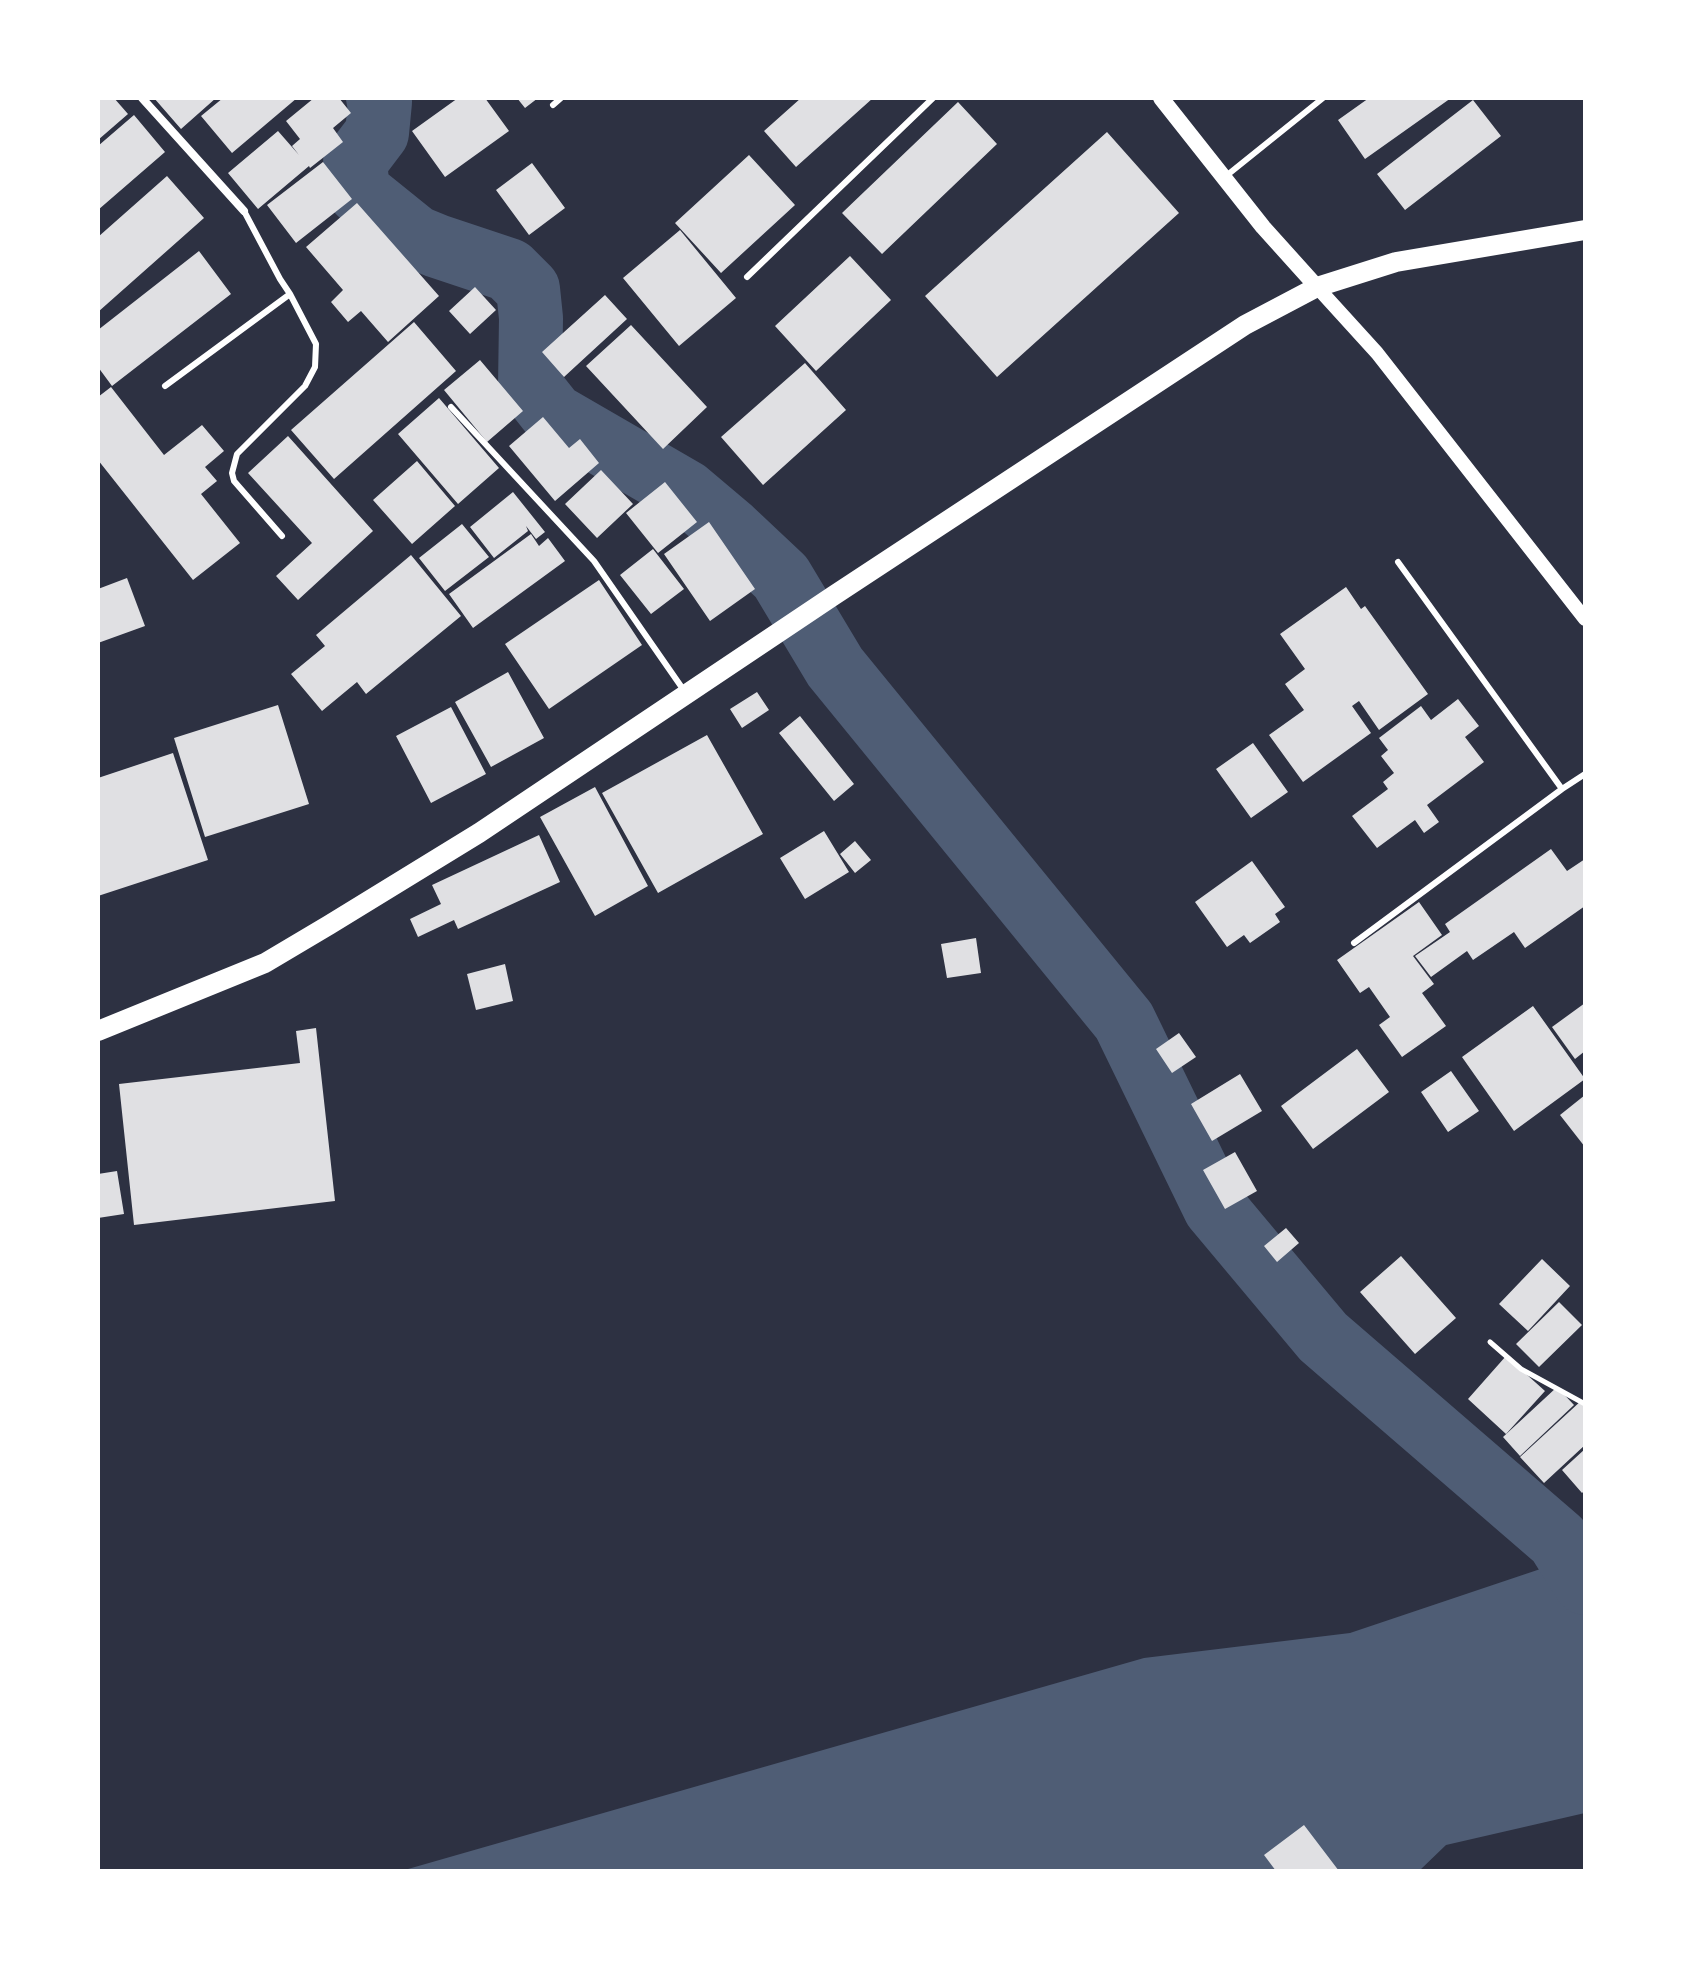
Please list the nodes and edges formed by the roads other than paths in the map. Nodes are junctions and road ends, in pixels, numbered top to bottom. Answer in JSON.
{"nodes":[{"id":1,"x":142,"y":98,"type":"edge"},
{"id":2,"x":561,"y":98,"type":"edge"},
{"id":3,"x":933,"y":98,"type":"edge"},
{"id":4,"x":1161,"y":98,"type":"edge"},
{"id":5,"x":1323,"y":98,"type":"edge"},
{"id":6,"x":553,"y":105,"type":"dead end"},
{"id":7,"x":1224,"y":178,"type":"junction"},
{"id":8,"x":244,"y":211,"type":"joint"},
{"id":9,"x":1585,"y":230,"type":"edge"},
{"id":10,"x":747,"y":277,"type":"dead end"},
{"id":11,"x":1317,"y":287,"type":"junction"},
{"id":12,"x":290,"y":294,"type":"junction"},
{"id":13,"x":165,"y":386,"type":"dead end"},
{"id":14,"x":451,"y":407,"type":"dead end"},
{"id":15,"x":282,"y":536,"type":"dead end"},
{"id":16,"x":1398,"y":562,"type":"dead end"},
{"id":17,"x":1585,"y":619,"type":"edge"},
{"id":18,"x":687,"y":695,"type":"junction"},
{"id":19,"x":1585,"y":774,"type":"edge"},
{"id":20,"x":1562,"y":789,"type":"junction"},
{"id":21,"x":1354,"y":943,"type":"dead end"},
{"id":22,"x":98,"y":1031,"type":"edge"}],
"edges":[{"from":1,"to":8,"type":"street"},
{"from":2,"to":6,"type":"lane"},
{"from":3,"to":10,"type":"lane"},
{"from":4,"to":7,"type":"main road"},
{"from":5,"to":7,"type":"lane"},
{"from":7,"to":11,"type":"main road"},
{"from":8,"to":12,"type":"lane"},
{"from":9,"to":11,"type":"main road"},
{"from":11,"to":17,"type":"street"},
{"from":11,"to":18,"type":"main road"},
{"from":12,"to":13,"type":"lane"},
{"from":12,"to":15,"type":"lane"},
{"from":14,"to":18,"type":"lane"},
{"from":16,"to":20,"type":"lane"},
{"from":18,"to":22,"type":"main road"},
{"from":19,"to":20,"type":"lane"},
{"from":20,"to":21,"type":"lane"}]}
